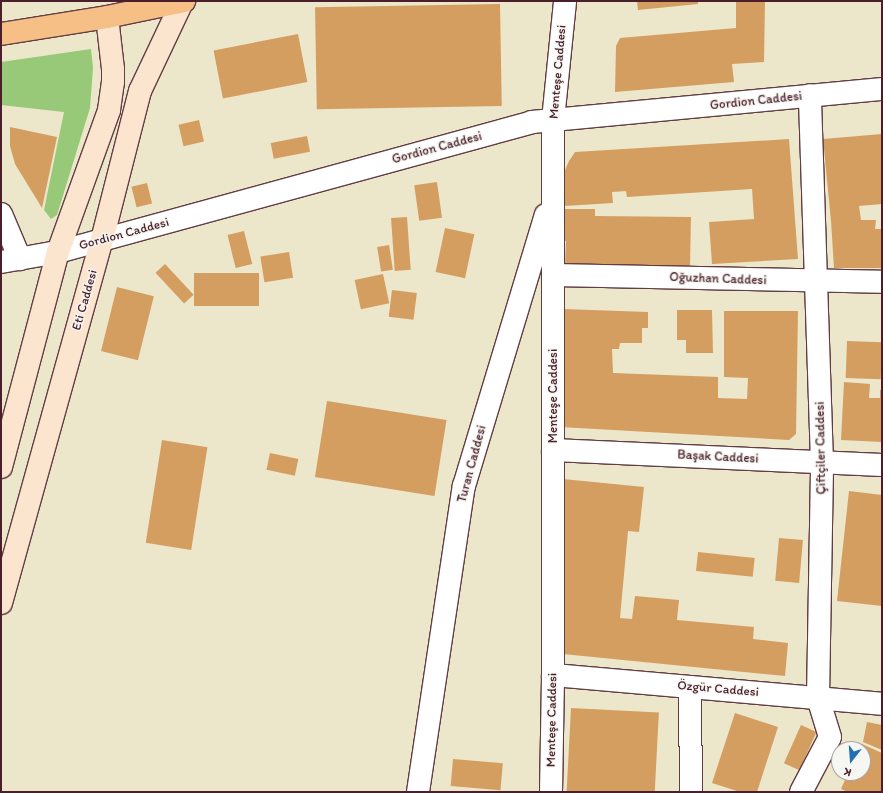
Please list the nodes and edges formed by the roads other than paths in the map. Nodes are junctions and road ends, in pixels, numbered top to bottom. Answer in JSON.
{"nodes":[{"id":1,"x":183,"y":1,"type":"edge"},
{"id":2,"x":565,"y":1,"type":"edge"},
{"id":3,"x":106,"y":9,"type":"edge"},
{"id":4,"x":1,"y":34,"type":"edge"},
{"id":5,"x":882,"y":89,"type":"edge"},
{"id":6,"x":810,"y":96,"type":"junction"},
{"id":7,"x":553,"y":120,"type":"junction"},
{"id":8,"x":553,"y":192,"type":"junction"},
{"id":9,"x":1,"y":214,"type":"edge"},
{"id":10,"x":102,"y":240,"type":"junction"},
{"id":11,"x":58,"y":252,"type":"junction"},
{"id":12,"x":11,"y":260,"type":"edge"},
{"id":13,"x":553,"y":275,"type":"junction"},
{"id":14,"x":816,"y":282,"type":"junction"},
{"id":15,"x":882,"y":282,"type":"edge"},
{"id":16,"x":553,"y":450,"type":"junction"},
{"id":17,"x":822,"y":462,"type":"junction"},
{"id":18,"x":882,"y":465,"type":"edge"},
{"id":19,"x":1,"y":467,"type":"edge"},
{"id":20,"x":1,"y":603,"type":"edge"},
{"id":21,"x":553,"y":675,"type":"junction"},
{"id":22,"x":690,"y":687,"type":"junction"},
{"id":23,"x":818,"y":698,"type":"junction"},
{"id":24,"x":882,"y":704,"type":"edge"},
{"id":25,"x":418,"y":792,"type":"edge"},
{"id":26,"x":551,"y":792,"type":"edge"},
{"id":27,"x":691,"y":792,"type":"edge"},
{"id":28,"x":801,"y":792,"type":"edge"}],
"edges":[{"from":1,"to":3,"type":"highway"},
{"from":1,"to":10,"type":"street","name":"Eti Caddesi"},
{"from":2,"to":7,"type":"street","name":"Menteşe Caddesi"},
{"from":3,"to":4,"type":"highway"},
{"from":3,"to":11,"type":"street"},
{"from":5,"to":6,"type":"street","name":"Gordion Caddesi"},
{"from":6,"to":7,"type":"street","name":"Gordion Caddesi"},
{"from":6,"to":14,"type":"street","name":"Çiftçiler Caddesi"},
{"from":7,"to":8,"type":"street","name":"Menteşe Caddesi"},
{"from":7,"to":10,"type":"street","name":"Gordion Caddesi"},
{"from":8,"to":13,"type":"street","name":"Menteşe Caddesi"},
{"from":8,"to":25,"type":"street","name":"Turan Caddesi"},
{"from":9,"to":12,"type":"street"},
{"from":10,"to":11,"type":"street","name":"Gordion Caddesi"},
{"from":10,"to":20,"type":"street","name":"Eti Caddesi"},
{"from":11,"to":12,"type":"street","name":"Gordion Caddesi"},
{"from":11,"to":19,"type":"street"},
{"from":13,"to":14,"type":"street","name":"Oğuzhan Caddesi"},
{"from":13,"to":16,"type":"street","name":"Menteşe Caddesi"},
{"from":14,"to":15,"type":"street","name":"Oğuzhan Caddesi"},
{"from":14,"to":17,"type":"street","name":"Çiftçiler Caddesi"},
{"from":16,"to":17,"type":"street","name":"Başak Caddesi"},
{"from":16,"to":21,"type":"street","name":"Menteşe Caddesi"},
{"from":17,"to":18,"type":"street","name":"Başak Caddesi"},
{"from":17,"to":23,"type":"street","name":"Çiftçiler Caddesi"},
{"from":21,"to":22,"type":"street","name":"Özgür Caddesi"},
{"from":21,"to":26,"type":"street","name":"Menteşe Caddesi"},
{"from":22,"to":23,"type":"street","name":"Özgür Caddesi"},
{"from":22,"to":27,"type":"street"},
{"from":23,"to":24,"type":"street","name":"Özgür Caddesi"},
{"from":23,"to":28,"type":"street","name":"Çiftçiler Caddesi"}]}
